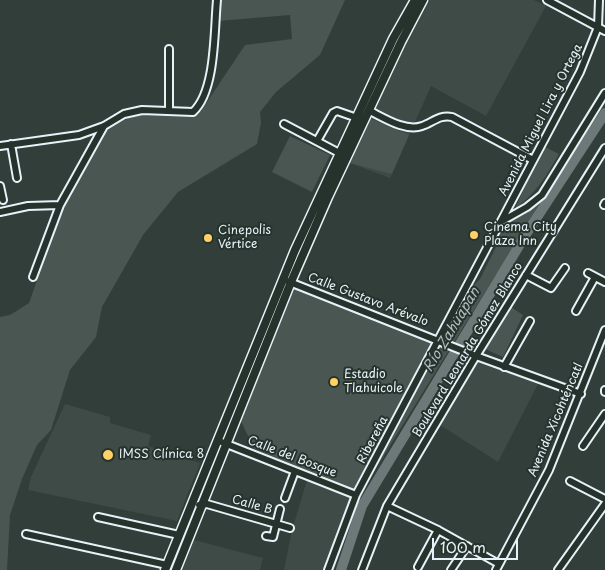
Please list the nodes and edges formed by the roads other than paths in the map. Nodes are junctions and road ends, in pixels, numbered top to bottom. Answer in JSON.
{"nodes":[{"id":1,"x":217,"y":0,"type":"edge"},
{"id":2,"x":415,"y":0,"type":"edge"},
{"id":3,"x":423,"y":0,"type":"edge"},
{"id":4,"x":547,"y":0,"type":"edge"},
{"id":5,"x":599,"y":0,"type":"edge"},
{"id":6,"x":598,"y":27,"type":"junction"},
{"id":7,"x":605,"y":31,"type":"edge"},
{"id":8,"x":397,"y":40,"type":"junction"},
{"id":9,"x":169,"y":49,"type":"dead end"},
{"id":10,"x":605,"y":93,"type":"edge"},
{"id":11,"x":169,"y":111,"type":"junction"},
{"id":12,"x":370,"y":111,"type":"junction"},
{"id":13,"x":362,"y":119,"type":"junction"},
{"id":14,"x":284,"y":124,"type":"dead end"},
{"id":15,"x":104,"y":126,"type":"junction"},
{"id":16,"x":317,"y":141,"type":"junction"},
{"id":17,"x":11,"y":144,"type":"junction"},
{"id":18,"x":0,"y":146,"type":"edge"},
{"id":19,"x":605,"y":148,"type":"edge"},
{"id":20,"x":345,"y":156,"type":"junction"},
{"id":21,"x":533,"y":160,"type":"junction"},
{"id":22,"x":16,"y":178,"type":"dead end"},
{"id":23,"x":0,"y":186,"type":"edge"},
{"id":24,"x":3,"y":200,"type":"dead end"},
{"id":25,"x":60,"y":205,"type":"junction"},
{"id":26,"x":0,"y":212,"type":"edge"},
{"id":27,"x":503,"y":220,"type":"junction"},
{"id":28,"x":565,"y":268,"type":"dead end"},
{"id":29,"x":588,"y":273,"type":"dead end"},
{"id":30,"x":526,"y":275,"type":"junction"},
{"id":31,"x":33,"y":277,"type":"dead end"},
{"id":32,"x":595,"y":277,"type":"junction"},
{"id":33,"x":287,"y":281,"type":"junction"},
{"id":34,"x":605,"y":282,"type":"edge"},
{"id":35,"x":576,"y":311,"type":"dead end"},
{"id":36,"x":530,"y":321,"type":"dead end"},
{"id":37,"x":605,"y":332,"type":"edge"},
{"id":38,"x":440,"y":340,"type":"junction"},
{"id":39,"x":474,"y":356,"type":"junction"},
{"id":40,"x":504,"y":367,"type":"junction"},
{"id":41,"x":581,"y":394,"type":"junction"},
{"id":42,"x":605,"y":414,"type":"edge"},
{"id":43,"x":222,"y":442,"type":"junction"},
{"id":44,"x":583,"y":446,"type":"dead end"},
{"id":45,"x":295,"y":471,"type":"junction"},
{"id":46,"x":570,"y":481,"type":"dead end"},
{"id":47,"x":356,"y":495,"type":"junction"},
{"id":48,"x":284,"y":498,"type":"dead end"},
{"id":49,"x":605,"y":499,"type":"edge"},
{"id":50,"x":193,"y":500,"type":"junction"},
{"id":51,"x":204,"y":503,"type":"junction"},
{"id":52,"x":605,"y":504,"type":"edge"},
{"id":53,"x":387,"y":506,"type":"junction"},
{"id":54,"x":280,"y":509,"type":"dead end"},
{"id":55,"x":98,"y":517,"type":"dead end"},
{"id":56,"x":276,"y":524,"type":"junction"},
{"id":57,"x":290,"y":528,"type":"dead end"},
{"id":58,"x":438,"y":530,"type":"junction"},
{"id":59,"x":26,"y":534,"type":"dead end"},
{"id":60,"x":179,"y":535,"type":"junction"},
{"id":61,"x":269,"y":536,"type":"dead end"},
{"id":62,"x":467,"y":546,"type":"junction"},
{"id":63,"x":166,"y":567,"type":"edge"},
{"id":64,"x":418,"y":567,"type":"dead end"},
{"id":65,"x":498,"y":567,"type":"edge"},
{"id":66,"x":176,"y":570,"type":"edge"},
{"id":67,"x":328,"y":570,"type":"edge"},
{"id":68,"x":362,"y":570,"type":"edge"},
{"id":69,"x":451,"y":570,"type":"edge"},
{"id":70,"x":558,"y":570,"type":"edge"}],
"edges":[{"from":1,"to":11,"type":"street"},
{"from":2,"to":8,"type":"main road"},
{"from":3,"to":8,"type":"main road"},
{"from":4,"to":6,"type":"street"},
{"from":5,"to":6,"type":"street","name":"Avenida Miguel Lira y Ortega"},
{"from":6,"to":7,"type":"street"},
{"from":6,"to":21,"type":"street","name":"Avenida Miguel Lira y Ortega"},
{"from":8,"to":12,"type":"main road"},
{"from":8,"to":13,"type":"main road"},
{"from":9,"to":11,"type":"street"},
{"from":10,"to":27,"type":"street"},
{"from":11,"to":15,"type":"street"},
{"from":12,"to":13,"type":"main road"},
{"from":12,"to":21,"type":"street"},
{"from":13,"to":16,"type":"street"},
{"from":13,"to":20,"type":"main road"},
{"from":14,"to":16,"type":"street"},
{"from":15,"to":17,"type":"street"},
{"from":15,"to":25,"type":"street"},
{"from":16,"to":20,"type":"street"},
{"from":17,"to":18,"type":"street"},
{"from":17,"to":22,"type":"street"},
{"from":19,"to":30,"type":"street","name":"Boulevard Leonarda Gómez Blanco"},
{"from":20,"to":33,"type":"main road"},
{"from":21,"to":27,"type":"street","name":"Avenida Miguel Lira y Ortega"},
{"from":23,"to":24,"type":"street"},
{"from":25,"to":26,"type":"street"},
{"from":25,"to":31,"type":"street"},
{"from":27,"to":38,"type":"street","name":"Ribereña"},
{"from":28,"to":30,"type":"street"},
{"from":29,"to":32,"type":"street"},
{"from":30,"to":39,"type":"street","name":"Boulevard Leonarda Gómez Blanco"},
{"from":32,"to":34,"type":"street"},
{"from":32,"to":35,"type":"street"},
{"from":33,"to":38,"type":"street","name":"Calle Gustavo Arévalo"},
{"from":33,"to":43,"type":"main road"},
{"from":36,"to":40,"type":"street"},
{"from":37,"to":41,"type":"street","name":"Avenida Xicohténcatl"},
{"from":38,"to":39,"type":"street","name":"Calle Gustavo Arévalo"},
{"from":38,"to":47,"type":"street","name":"Ribereña"},
{"from":39,"to":40,"type":"street","name":"Calle Gustavo Arévalo"},
{"from":39,"to":53,"type":"street","name":"Boulevard Leonarda Gómez Blanco"},
{"from":40,"to":41,"type":"street","name":"Calle Gustavo Arévalo"},
{"from":41,"to":65,"type":"street","name":"Avenida Xicohténcatl"},
{"from":42,"to":44,"type":"street"},
{"from":43,"to":45,"type":"street","name":"Calle del Bosque"},
{"from":43,"to":50,"type":"main road"},
{"from":43,"to":51,"type":"main road"},
{"from":45,"to":47,"type":"street","name":"Calle del Bosque"},
{"from":45,"to":48,"type":"street"},
{"from":46,"to":49,"type":"street"},
{"from":47,"to":67,"type":"street","name":"Ribereña"},
{"from":50,"to":51,"type":"street","name":"Calle B"},
{"from":50,"to":60,"type":"main road"},
{"from":51,"to":56,"type":"street","name":"Calle B"},
{"from":51,"to":66,"type":"main road"},
{"from":52,"to":70,"type":"street"},
{"from":53,"to":58,"type":"street"},
{"from":53,"to":68,"type":"street","name":"Boulevard Leonarda Gómez Blanco"},
{"from":54,"to":56,"type":"street"},
{"from":55,"to":60,"type":"street"},
{"from":56,"to":57,"type":"street","name":"Calle B"},
{"from":56,"to":61,"type":"street"},
{"from":58,"to":62,"type":"street"},
{"from":58,"to":64,"type":"street"},
{"from":59,"to":63,"type":"street"},
{"from":60,"to":63,"type":"main road"},
{"from":62,"to":65,"type":"street"},
{"from":62,"to":69,"type":"street"}]}
